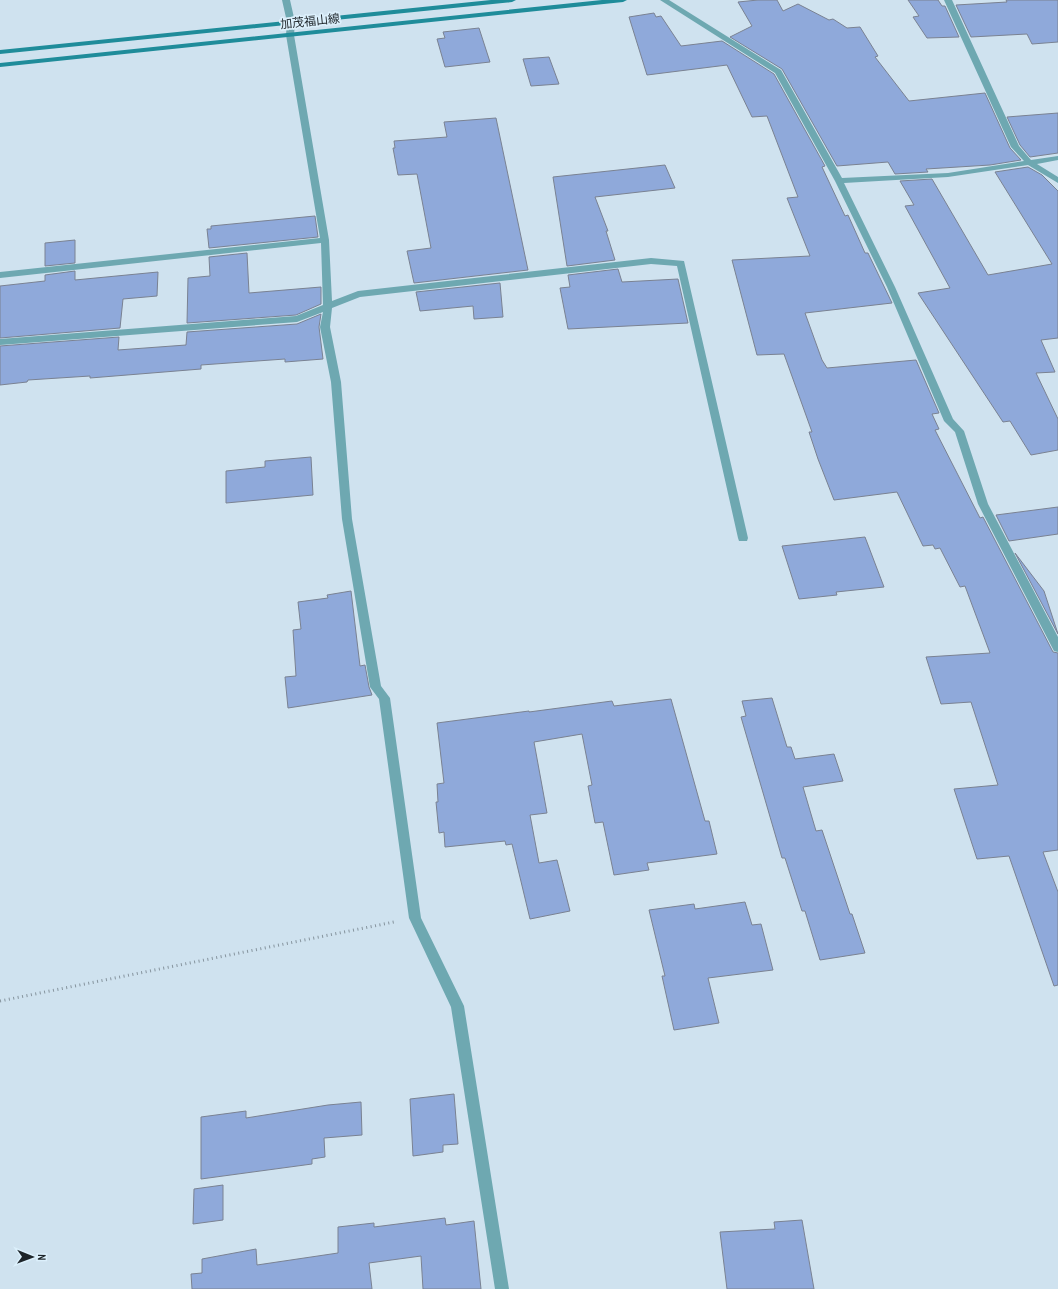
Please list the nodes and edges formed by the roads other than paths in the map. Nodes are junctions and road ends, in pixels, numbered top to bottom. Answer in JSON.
{"nodes":[{"id":1,"x":286,"y":0,"type":"edge"},
{"id":2,"x":512,"y":0,"type":"edge"},
{"id":3,"x":622,"y":0,"type":"edge"},
{"id":4,"x":664,"y":0,"type":"edge"},
{"id":5,"x":948,"y":0,"type":"edge"},
{"id":6,"x":291,"y":22,"type":"junction"},
{"id":7,"x":290,"y":35,"type":"junction"},
{"id":8,"x":0,"y":52,"type":"edge"},
{"id":9,"x":0,"y":65,"type":"edge"},
{"id":10,"x":1058,"y":158,"type":"edge"},
{"id":11,"x":1030,"y":163,"type":"junction"},
{"id":12,"x":839,"y":181,"type":"junction"},
{"id":13,"x":1058,"y":181,"type":"edge"},
{"id":14,"x":325,"y":240,"type":"junction"},
{"id":15,"x":0,"y":275,"type":"edge"},
{"id":16,"x":328,"y":307,"type":"junction"},
{"id":17,"x":0,"y":342,"type":"edge"},
{"id":18,"x":743,"y":538,"type":"dead end"},
{"id":19,"x":1058,"y":648,"type":"edge"},
{"id":20,"x":502,"y":1289,"type":"edge"}],
"edges":[{"from":1,"to":6,"type":"street"},
{"from":2,"to":6,"type":"main road","name":"加茂福山線"},
{"from":3,"to":7,"type":"main road","name":"加茂福山線"},
{"from":4,"to":12,"type":"street"},
{"from":5,"to":11,"type":"street"},
{"from":6,"to":7,"type":"street"},
{"from":6,"to":8,"type":"main road","name":"加茂福山線"},
{"from":7,"to":9,"type":"main road","name":"加茂福山線"},
{"from":7,"to":14,"type":"street"},
{"from":10,"to":11,"type":"street"},
{"from":11,"to":12,"type":"street"},
{"from":11,"to":13,"type":"street"},
{"from":12,"to":19,"type":"street"},
{"from":14,"to":15,"type":"street"},
{"from":14,"to":16,"type":"street"},
{"from":16,"to":17,"type":"street"},
{"from":16,"to":18,"type":"street"},
{"from":16,"to":20,"type":"street"}]}
